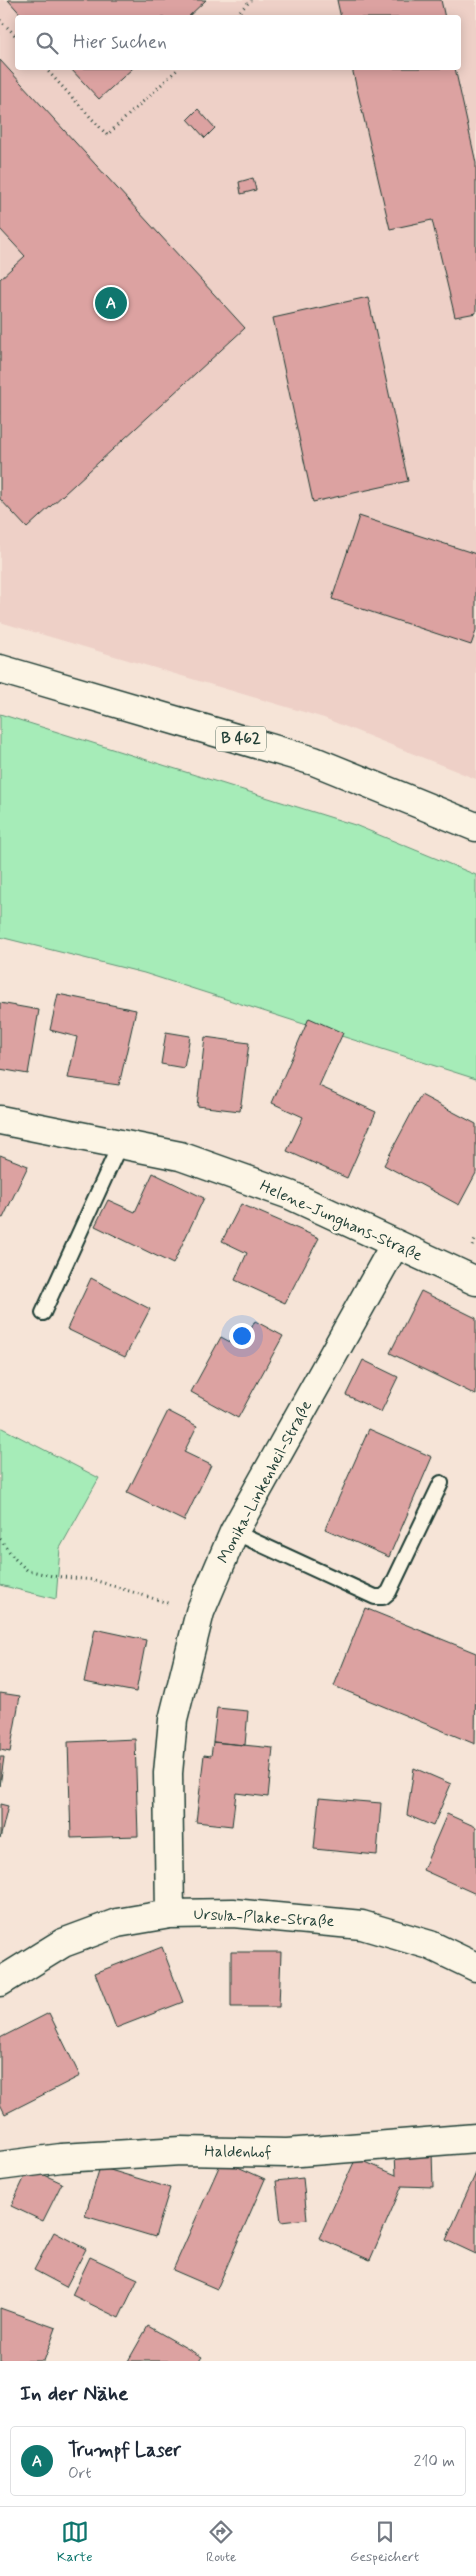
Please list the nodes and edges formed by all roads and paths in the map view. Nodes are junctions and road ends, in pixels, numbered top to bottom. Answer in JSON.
{"nodes":[{"id":1,"x":251,"y":0,"type":"edge"},
{"id":2,"x":236,"y":15,"type":"edge"},
{"id":3,"x":0,"y":20,"type":"edge"},
{"id":4,"x":15,"y":35,"type":"edge"},
{"id":5,"x":47,"y":70,"type":"edge"},
{"id":6,"x":177,"y":70,"type":"edge"},
{"id":7,"x":0,"y":669,"type":"edge"},
{"id":8,"x":476,"y":827,"type":"edge"},
{"id":9,"x":0,"y":1120,"type":"edge"},
{"id":10,"x":120,"y":1144,"type":"junction"},
{"id":11,"x":395,"y":1244,"type":"junction"},
{"id":12,"x":476,"y":1281,"type":"edge"},
{"id":13,"x":43,"y":1313,"type":"dead end"},
{"id":14,"x":441,"y":1483,"type":"dead end"},
{"id":15,"x":234,"y":1532,"type":"junction"},
{"id":16,"x":0,"y":1539,"type":"edge"},
{"id":17,"x":200,"y":1612,"type":"junction"},
{"id":18,"x":170,"y":1914,"type":"junction"},
{"id":19,"x":476,"y":1966,"type":"edge"},
{"id":20,"x":2,"y":1976,"type":"edge"},
{"id":21,"x":476,"y":2138,"type":"edge"},
{"id":22,"x":0,"y":2166,"type":"edge"}],
"edges":[{"from":1,"to":2,"type":"path"},
{"from":3,"to":4,"type":"path"},
{"from":5,"to":6,"type":"path"},
{"from":7,"to":8,"type":"street","number":"B 462"},
{"from":9,"to":10,"type":"street","name":"Helene-Junghans-Straße"},
{"from":10,"to":11,"type":"street","name":"Helene-Junghans-Straße"},
{"from":10,"to":13,"type":"lane"},
{"from":11,"to":12,"type":"street","name":"Helene-Junghans-Straße"},
{"from":11,"to":15,"type":"street","name":"Monika-Linkenheil-Straße"},
{"from":14,"to":15,"type":"lane"},
{"from":15,"to":17,"type":"street","name":"Monika-Linkenheil-Straße"},
{"from":16,"to":17,"type":"path"},
{"from":17,"to":18,"type":"street","name":"Monika-Linkenheil-Straße"},
{"from":18,"to":19,"type":"street","name":"Ursula-Plake-Straße"},
{"from":18,"to":20,"type":"street","name":"Ursula-Plake-Straße"},
{"from":21,"to":22,"type":"street","name":"Haldenhof"}]}
